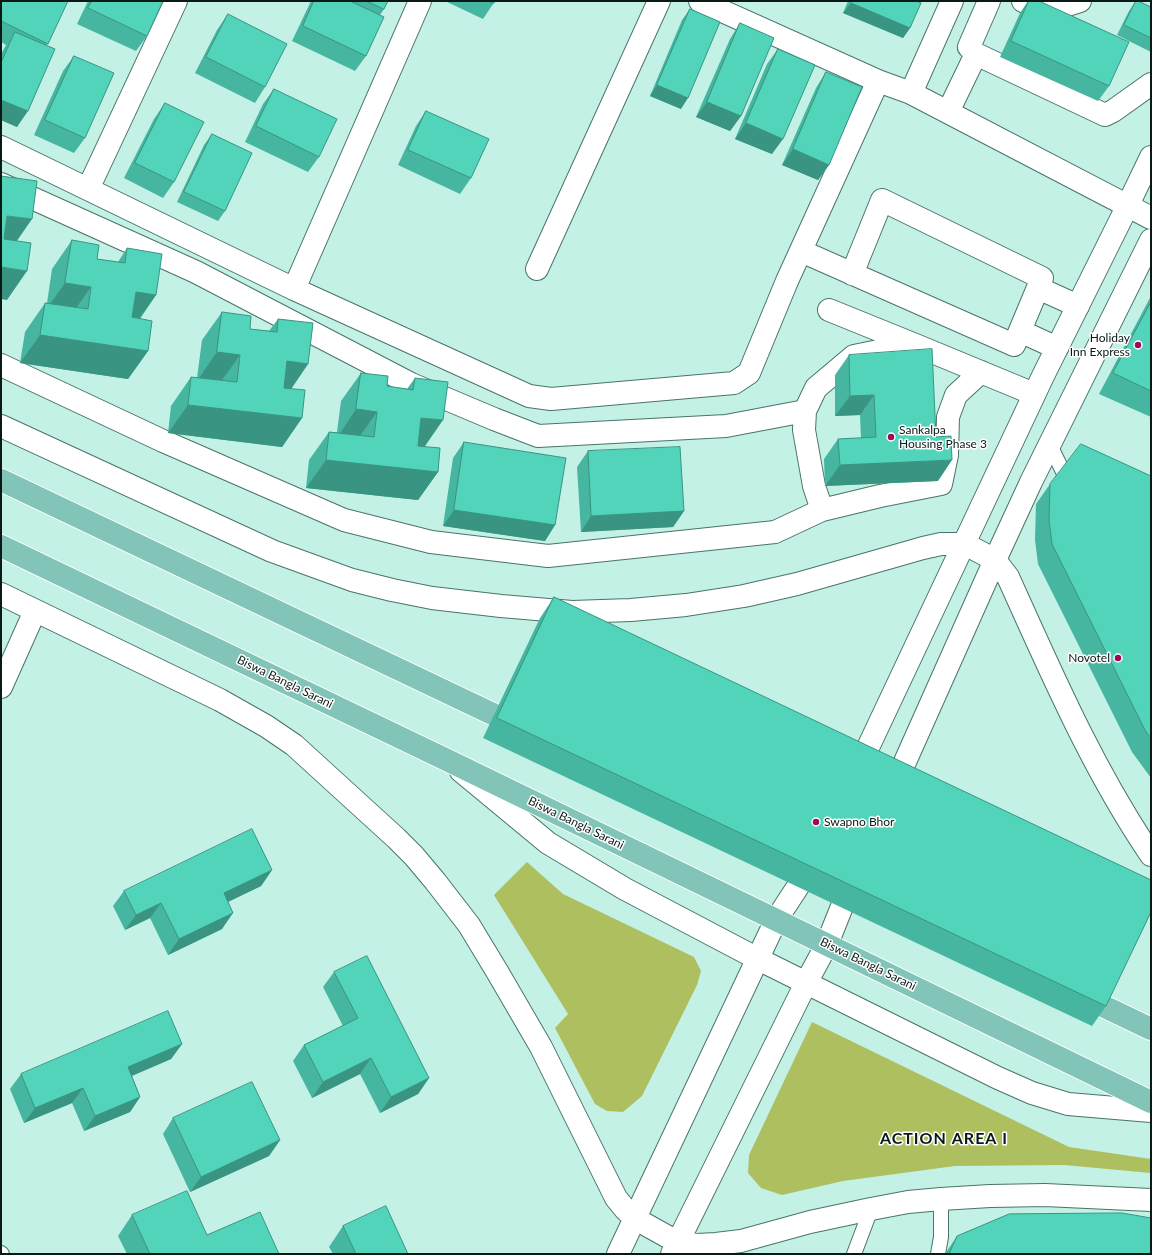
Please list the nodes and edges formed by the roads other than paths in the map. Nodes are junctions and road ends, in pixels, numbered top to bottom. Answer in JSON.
{"nodes":[{"id":1,"x":176,"y":1,"type":"edge"},
{"id":2,"x":420,"y":1,"type":"edge"},
{"id":3,"x":659,"y":1,"type":"edge"},
{"id":4,"x":700,"y":1,"type":"edge"},
{"id":5,"x":952,"y":1,"type":"edge"},
{"id":6,"x":989,"y":1,"type":"edge"},
{"id":7,"x":1023,"y":1,"type":"edge"},
{"id":8,"x":1080,"y":1,"type":"edge"},
{"id":9,"x":976,"y":54,"type":"junction"},
{"id":10,"x":878,"y":81,"type":"junction"},
{"id":11,"x":1151,"y":84,"type":"edge"},
{"id":12,"x":911,"y":93,"type":"junction"},
{"id":13,"x":948,"y":112,"type":"junction"},
{"id":14,"x":1,"y":147,"type":"edge"},
{"id":15,"x":1151,"y":157,"type":"edge"},
{"id":16,"x":1,"y":184,"type":"edge"},
{"id":17,"x":88,"y":189,"type":"junction"},
{"id":18,"x":1128,"y":207,"type":"junction"},
{"id":19,"x":1151,"y":218,"type":"edge"},
{"id":20,"x":1151,"y":240,"type":"edge"},
{"id":21,"x":801,"y":251,"type":"junction"},
{"id":22,"x":537,"y":269,"type":"dead end"},
{"id":23,"x":852,"y":274,"type":"junction"},
{"id":24,"x":1038,"y":288,"type":"junction"},
{"id":25,"x":294,"y":289,"type":"junction"},
{"id":26,"x":1078,"y":306,"type":"junction"},
{"id":27,"x":829,"y":310,"type":"dead end"},
{"id":28,"x":1020,"y":331,"type":"junction"},
{"id":29,"x":913,"y":344,"type":"junction"},
{"id":30,"x":1057,"y":348,"type":"junction"},
{"id":31,"x":1,"y":365,"type":"edge"},
{"id":32,"x":981,"y":372,"type":"junction"},
{"id":33,"x":1034,"y":394,"type":"junction"},
{"id":34,"x":805,"y":411,"type":"junction"},
{"id":35,"x":1,"y":426,"type":"edge"},
{"id":36,"x":1050,"y":445,"type":"junction"},
{"id":37,"x":1,"y":480,"type":"edge"},
{"id":38,"x":1076,"y":498,"type":"edge"},
{"id":39,"x":822,"y":510,"type":"junction"},
{"id":40,"x":965,"y":544,"type":"junction"},
{"id":41,"x":1,"y":546,"type":"edge"},
{"id":42,"x":995,"y":560,"type":"junction"},
{"id":43,"x":1,"y":594,"type":"edge"},
{"id":44,"x":35,"y":611,"type":"junction"},
{"id":45,"x":1,"y":687,"type":"edge"},
{"id":46,"x":539,"y":736,"type":"edge"},
{"id":47,"x":449,"y":761,"type":"junction"},
{"id":48,"x":846,"y":794,"type":"edge"},
{"id":49,"x":883,"y":812,"type":"edge"},
{"id":50,"x":823,"y":845,"type":"edge"},
{"id":51,"x":1151,"y":855,"type":"edge"},
{"id":52,"x":791,"y":856,"type":"edge"},
{"id":53,"x":860,"y":862,"type":"edge"},
{"id":54,"x":813,"y":866,"type":"junction"},
{"id":55,"x":851,"y":883,"type":"junction"},
{"id":56,"x":872,"y":894,"type":"edge"},
{"id":57,"x":776,"y":920,"type":"junction"},
{"id":58,"x":827,"y":944,"type":"junction"},
{"id":59,"x":758,"y":959,"type":"junction"},
{"id":60,"x":806,"y":983,"type":"junction"},
{"id":61,"x":1060,"y":986,"type":"edge"},
{"id":62,"x":1151,"y":1029,"type":"edge"},
{"id":63,"x":1151,"y":1102,"type":"edge"},
{"id":64,"x":1151,"y":1111,"type":"edge"},
{"id":65,"x":941,"y":1198,"type":"junction"},
{"id":66,"x":1151,"y":1200,"type":"edge"},
{"id":67,"x":871,"y":1209,"type":"junction"},
{"id":68,"x":634,"y":1218,"type":"junction"},
{"id":69,"x":674,"y":1248,"type":"edge"},
{"id":70,"x":618,"y":1254,"type":"edge"},
{"id":71,"x":854,"y":1254,"type":"edge"},
{"id":72,"x":938,"y":1254,"type":"edge"}],
"edges":[{"from":1,"to":17,"type":"street"},
{"from":2,"to":25,"type":"street"},
{"from":3,"to":22,"type":"street"},
{"from":4,"to":10,"type":"street"},
{"from":5,"to":12,"type":"street"},
{"from":6,"to":9,"type":"street"},
{"from":7,"to":8,"type":"street"},
{"from":9,"to":11,"type":"street"},
{"from":9,"to":13,"type":"street"},
{"from":10,"to":12,"type":"street"},
{"from":10,"to":21,"type":"street"},
{"from":12,"to":13,"type":"street"},
{"from":13,"to":18,"type":"street"},
{"from":14,"to":17,"type":"street"},
{"from":15,"to":18,"type":"street"},
{"from":16,"to":34,"type":"street"},
{"from":17,"to":25,"type":"street"},
{"from":18,"to":19,"type":"street"},
{"from":18,"to":26,"type":"street"},
{"from":20,"to":36,"type":"street"},
{"from":21,"to":23,"type":"street"},
{"from":21,"to":25,"type":"street"},
{"from":23,"to":24,"type":"street"},
{"from":23,"to":28,"type":"street"},
{"from":24,"to":26,"type":"street"},
{"from":24,"to":28,"type":"street"},
{"from":26,"to":30,"type":"street"},
{"from":27,"to":29,"type":"street"},
{"from":28,"to":30,"type":"street"},
{"from":29,"to":32,"type":"street"},
{"from":29,"to":34,"type":"street"},
{"from":30,"to":33,"type":"street"},
{"from":31,"to":39,"type":"street"},
{"from":32,"to":33,"type":"street"},
{"from":32,"to":39,"type":"street"},
{"from":33,"to":40,"type":"street"},
{"from":34,"to":39,"type":"street"},
{"from":35,"to":40,"type":"street"},
{"from":36,"to":38,"type":"lane"},
{"from":36,"to":42,"type":"street"},
{"from":37,"to":46,"type":"main road"},
{"from":40,"to":42,"type":"street"},
{"from":40,"to":48,"type":"street"},
{"from":41,"to":47,"type":"main road","name":"Biswa Bangla Sarani"},
{"from":42,"to":49,"type":"street"},
{"from":42,"to":51,"type":"street"},
{"from":43,"to":44,"type":"street"},
{"from":44,"to":45,"type":"street"},
{"from":44,"to":68,"type":"street"},
{"from":47,"to":57,"type":"main road","name":"Biswa Bangla Sarani"},
{"from":47,"to":59,"type":"street"},
{"from":50,"to":54,"type":"street"},
{"from":52,"to":54,"type":"main road"},
{"from":53,"to":55,"type":"street"},
{"from":54,"to":55,"type":"main road"},
{"from":54,"to":57,"type":"street"},
{"from":55,"to":56,"type":"main road"},
{"from":55,"to":58,"type":"street"},
{"from":57,"to":58,"type":"main road","name":"Biswa Bangla Sarani"},
{"from":57,"to":59,"type":"street"},
{"from":58,"to":60,"type":"street"},
{"from":58,"to":63,"type":"main road","name":"Biswa Bangla Sarani"},
{"from":59,"to":60,"type":"street"},
{"from":59,"to":68,"type":"street"},
{"from":60,"to":64,"type":"street"},
{"from":60,"to":69,"type":"street"},
{"from":61,"to":62,"type":"main road"},
{"from":65,"to":66,"type":"street"},
{"from":65,"to":67,"type":"street"},
{"from":65,"to":72,"type":"lane"},
{"from":67,"to":69,"type":"street"},
{"from":67,"to":71,"type":"lane"},
{"from":68,"to":69,"type":"street"},
{"from":68,"to":70,"type":"street"}]}
